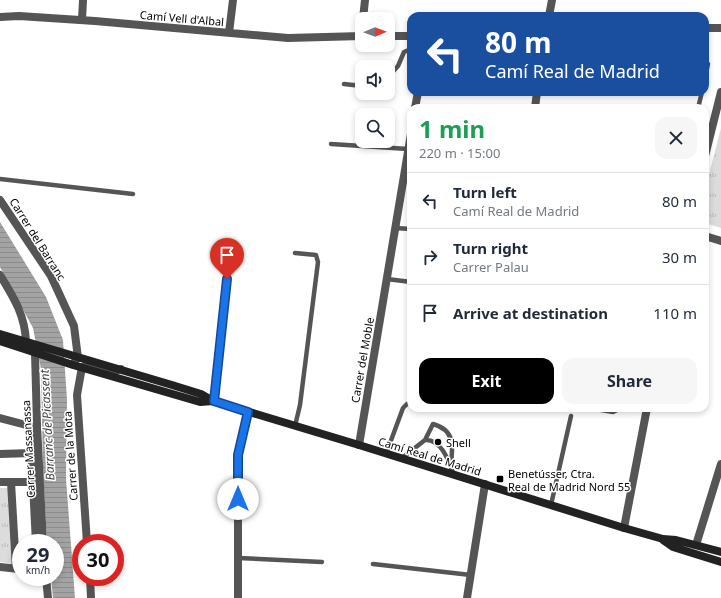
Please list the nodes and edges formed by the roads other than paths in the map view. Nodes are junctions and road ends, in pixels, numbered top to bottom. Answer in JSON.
{"nodes":[{"id":1,"x":83,"y":0,"type":"edge"},
{"id":2,"x":233,"y":0,"type":"edge"},
{"id":3,"x":365,"y":0,"type":"edge"},
{"id":4,"x":552,"y":0,"type":"edge"},
{"id":5,"x":364,"y":12,"type":"edge"},
{"id":6,"x":550,"y":12,"type":"edge"},
{"id":7,"x":0,"y":17,"type":"edge"},
{"id":8,"x":82,"y":20,"type":"junction"},
{"id":9,"x":709,"y":28,"type":"edge"},
{"id":10,"x":721,"y":28,"type":"edge"},
{"id":11,"x":229,"y":33,"type":"junction"},
{"id":12,"x":355,"y":36,"type":"edge"},
{"id":13,"x":395,"y":36,"type":"edge"},
{"id":14,"x":407,"y":36,"type":"edge"},
{"id":15,"x":407,"y":51,"type":"edge"},
{"id":16,"x":395,"y":69,"type":"edge"},
{"id":17,"x":344,"y":84,"type":"dead end"},
{"id":18,"x":355,"y":85,"type":"edge"},
{"id":19,"x":721,"y":92,"type":"edge"},
{"id":20,"x":709,"y":140,"type":"edge"},
{"id":21,"x":331,"y":144,"type":"dead end"},
{"id":22,"x":407,"y":149,"type":"edge"},
{"id":23,"x":407,"y":155,"type":"edge"},
{"id":24,"x":0,"y":179,"type":"edge"},
{"id":25,"x":133,"y":194,"type":"dead end"},
{"id":26,"x":0,"y":200,"type":"edge"},
{"id":27,"x":395,"y":228,"type":"junction"},
{"id":28,"x":407,"y":229,"type":"edge"},
{"id":29,"x":709,"y":237,"type":"edge"},
{"id":30,"x":721,"y":241,"type":"edge"},
{"id":31,"x":294,"y":252,"type":"dead end"},
{"id":32,"x":229,"y":264,"type":"dead end"},
{"id":33,"x":0,"y":275,"type":"edge"},
{"id":34,"x":387,"y":279,"type":"junction"},
{"id":35,"x":407,"y":282,"type":"edge"},
{"id":36,"x":0,"y":334,"type":"edge"},
{"id":37,"x":0,"y":341,"type":"edge"},
{"id":38,"x":29,"y":343,"type":"junction"},
{"id":39,"x":35,"y":353,"type":"junction"},
{"id":40,"x":74,"y":361,"type":"junction"},
{"id":41,"x":82,"y":367,"type":"junction"},
{"id":42,"x":121,"y":370,"type":"junction"},
{"id":43,"x":214,"y":401,"type":"junction"},
{"id":44,"x":407,"y":404,"type":"edge"},
{"id":45,"x":248,"y":412,"type":"junction"},
{"id":46,"x":646,"y":412,"type":"edge"},
{"id":47,"x":571,"y":416,"type":"dead end"},
{"id":48,"x":0,"y":418,"type":"edge"},
{"id":49,"x":295,"y":426,"type":"junction"},
{"id":50,"x":425,"y":440,"type":"junction"},
{"id":51,"x":359,"y":445,"type":"junction"},
{"id":52,"x":32,"y":453,"type":"junction"},
{"id":53,"x":0,"y":454,"type":"edge"},
{"id":54,"x":386,"y":454,"type":"junction"},
{"id":55,"x":402,"y":458,"type":"junction"},
{"id":56,"x":721,"y":464,"type":"edge"},
{"id":57,"x":452,"y":471,"type":"junction"},
{"id":58,"x":0,"y":482,"type":"edge"},
{"id":59,"x":11,"y":482,"type":"junction"},
{"id":60,"x":33,"y":482,"type":"junction"},
{"id":61,"x":485,"y":484,"type":"junction"},
{"id":62,"x":551,"y":505,"type":"junction"},
{"id":63,"x":624,"y":528,"type":"junction"},
{"id":64,"x":15,"y":534,"type":"edge"},
{"id":65,"x":36,"y":534,"type":"edge"},
{"id":66,"x":43,"y":534,"type":"edge"},
{"id":67,"x":86,"y":534,"type":"edge"},
{"id":68,"x":663,"y":539,"type":"junction"},
{"id":69,"x":696,"y":546,"type":"junction"},
{"id":70,"x":721,"y":552,"type":"edge"},
{"id":71,"x":238,"y":558,"type":"junction"},
{"id":72,"x":322,"y":562,"type":"dead end"},
{"id":73,"x":721,"y":562,"type":"edge"},
{"id":74,"x":373,"y":564,"type":"dead end"},
{"id":75,"x":0,"y":567,"type":"edge"},
{"id":76,"x":12,"y":568,"type":"edge"},
{"id":77,"x":471,"y":576,"type":"junction"},
{"id":78,"x":47,"y":586,"type":"edge"},
{"id":79,"x":90,"y":586,"type":"edge"},
{"id":80,"x":48,"y":598,"type":"edge"},
{"id":81,"x":91,"y":598,"type":"edge"},
{"id":82,"x":238,"y":598,"type":"edge"},
{"id":83,"x":467,"y":598,"type":"edge"}],
"edges":[{"from":1,"to":8,"type":"street"},
{"from":2,"to":11,"type":"street"},
{"from":3,"to":5,"type":"street"},
{"from":4,"to":6,"type":"street"},
{"from":7,"to":8,"type":"street","name":"Camí Vell d'Albal"},
{"from":8,"to":11,"type":"street","name":"Camí Vell d'Albal"},
{"from":9,"to":10,"type":"street"},
{"from":11,"to":12,"type":"street","name":"Camí Vell d'Albal"},
{"from":13,"to":14,"type":"street"},
{"from":15,"to":16,"type":"lane"},
{"from":17,"to":18,"type":"lane"},
{"from":19,"to":20,"type":"street"},
{"from":21,"to":22,"type":"lane"},
{"from":23,"to":27,"type":"street","name":"Carrer del Moble"},
{"from":24,"to":25,"type":"lane"},
{"from":26,"to":40,"type":"street","name":"Carrer del Barranc"},
{"from":27,"to":28,"type":"lane"},
{"from":27,"to":34,"type":"street","name":"Carrer del Moble"},
{"from":29,"to":30,"type":"street"},
{"from":31,"to":49,"type":"lane"},
{"from":32,"to":43,"type":"lane"},
{"from":33,"to":38,"type":"street"},
{"from":34,"to":35,"type":"lane"},
{"from":34,"to":51,"type":"street","name":"Carrer del Moble"},
{"from":36,"to":38,"type":"street","name":"Camí Real de Madrid"},
{"from":37,"to":39,"type":"street"},
{"from":38,"to":40,"type":"street","name":"Camí Real de Madrid"},
{"from":39,"to":40,"type":"street"},
{"from":39,"to":66,"type":"street","name":"Carrer Massanassa"},
{"from":40,"to":41,"type":"street","name":"Camí Real de Madrid"},
{"from":40,"to":42,"type":"street","name":"Camí Real de Madrid"},
{"from":41,"to":42,"type":"street","name":"Camí Real de Madrid"},
{"from":41,"to":43,"type":"street","name":"Camí Real de Madrid"},
{"from":41,"to":67,"type":"street","name":"Carrer de la Mota"},
{"from":42,"to":43,"type":"street","name":"Camí Real de Madrid"},
{"from":43,"to":45,"type":"street","name":"Camí Real de Madrid"},
{"from":44,"to":54,"type":"lane"},
{"from":45,"to":49,"type":"street","name":"Camí Real de Madrid"},
{"from":45,"to":71,"type":"street"},
{"from":46,"to":63,"type":"street"},
{"from":47,"to":62,"type":"lane"},
{"from":48,"to":52,"type":"street","name":"Carrer Massanassa"},
{"from":49,"to":51,"type":"street","name":"Camí Real de Madrid"},
{"from":50,"to":55,"type":"lane"},
{"from":50,"to":57,"type":"lane"},
{"from":50,"to":57,"type":"lane"},
{"from":51,"to":54,"type":"street","name":"Camí Real de Madrid"},
{"from":52,"to":53,"type":"street"},
{"from":52,"to":60,"type":"street","name":"Carrer Massanassa"},
{"from":54,"to":55,"type":"street","name":"Camí Real de Madrid"},
{"from":55,"to":57,"type":"street","name":"Camí Real de Madrid"},
{"from":56,"to":69,"type":"street"},
{"from":57,"to":61,"type":"street","name":"Camí Real de Madrid"},
{"from":58,"to":59,"type":"street"},
{"from":59,"to":60,"type":"street"},
{"from":59,"to":64,"type":"street"},
{"from":60,"to":65,"type":"street","name":"Carrer Massanassa"},
{"from":61,"to":62,"type":"street","name":"Camí Real de Madrid"},
{"from":61,"to":77,"type":"street"},
{"from":62,"to":63,"type":"street","name":"Camí Real de Madrid"},
{"from":63,"to":68,"type":"street","name":"Camí Real de Madrid"},
{"from":68,"to":69,"type":"street","name":"Camí Real de Madrid"},
{"from":68,"to":73,"type":"street","name":"Camí Real de Madrid"},
{"from":69,"to":70,"type":"street","name":"Camí Real de Madrid"},
{"from":71,"to":72,"type":"lane"},
{"from":71,"to":82,"type":"street"},
{"from":74,"to":77,"type":"lane"},
{"from":75,"to":76,"type":"street"},
{"from":77,"to":83,"type":"street"},
{"from":78,"to":80,"type":"street"},
{"from":79,"to":81,"type":"street"}]}
